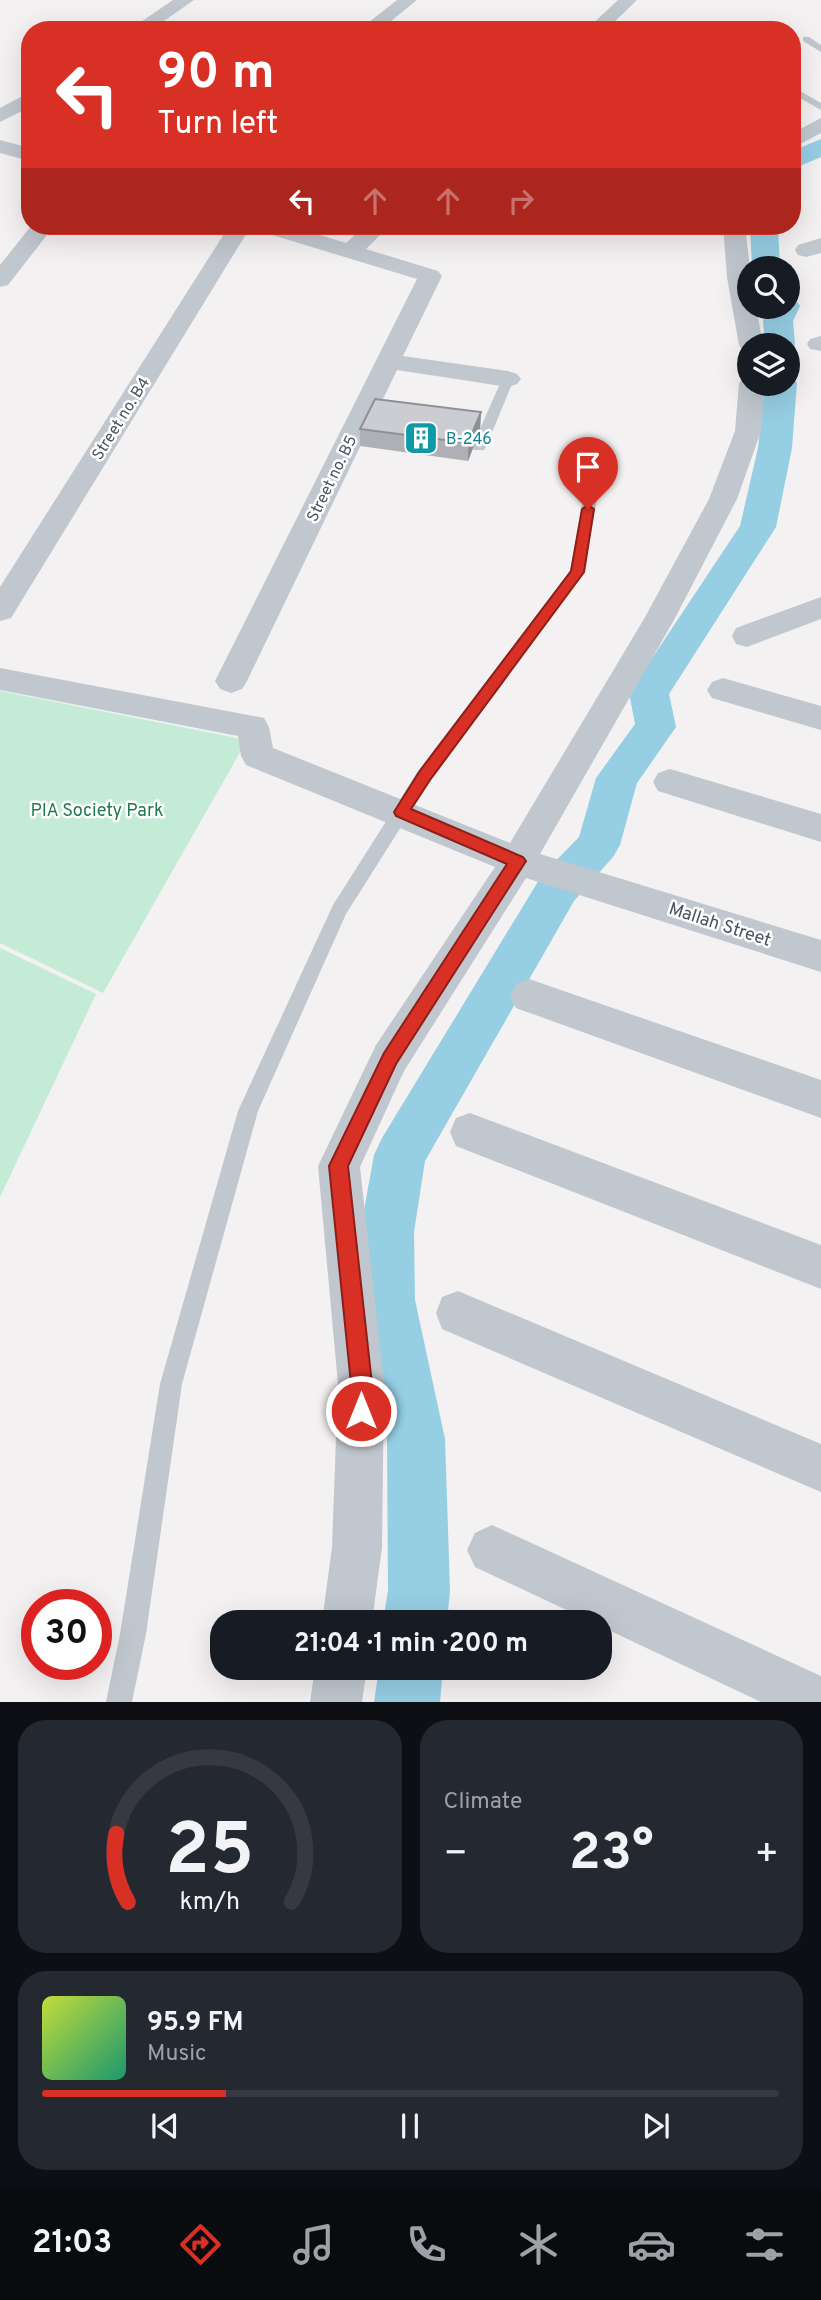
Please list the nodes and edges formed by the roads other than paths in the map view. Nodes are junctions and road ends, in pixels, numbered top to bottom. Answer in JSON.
{"nodes":[{"id":1,"x":185,"y":0,"type":"edge"},
{"id":2,"x":408,"y":0,"type":"edge"},
{"id":3,"x":628,"y":0,"type":"edge"},
{"id":4,"x":152,"y":21,"type":"edge"},
{"id":5,"x":380,"y":21,"type":"edge"},
{"id":6,"x":605,"y":21,"type":"edge"},
{"id":7,"x":806,"y":38,"type":"dead end"},
{"id":8,"x":821,"y":49,"type":"edge"},
{"id":9,"x":801,"y":97,"type":"edge"},
{"id":10,"x":21,"y":103,"type":"edge"},
{"id":11,"x":821,"y":107,"type":"edge"},
{"id":12,"x":0,"y":116,"type":"edge"},
{"id":13,"x":821,"y":124,"type":"edge"},
{"id":14,"x":801,"y":137,"type":"edge"},
{"id":15,"x":0,"y":146,"type":"edge"},
{"id":16,"x":21,"y":152,"type":"edge"},
{"id":17,"x":36,"y":235,"type":"edge"},
{"id":18,"x":234,"y":235,"type":"edge"},
{"id":19,"x":298,"y":235,"type":"edge"},
{"id":20,"x":368,"y":235,"type":"edge"},
{"id":21,"x":735,"y":235,"type":"edge"},
{"id":22,"x":351,"y":250,"type":"junction"},
{"id":23,"x":0,"y":279,"type":"edge"},
{"id":24,"x":749,"y":333,"type":"edge"},
{"id":25,"x":388,"y":360,"type":"junction"},
{"id":26,"x":508,"y":379,"type":"joint"},
{"id":27,"x":751,"y":396,"type":"edge"},
{"id":28,"x":478,"y":447,"type":"dead end"},
{"id":29,"x":592,"y":488,"type":"dead end"},
{"id":30,"x":821,"y":607,"type":"edge"},
{"id":31,"x":0,"y":611,"type":"edge"},
{"id":32,"x":747,"y":636,"type":"dead end"},
{"id":33,"x":0,"y":679,"type":"edge"},
{"id":34,"x":231,"y":681,"type":"dead end"},
{"id":35,"x":723,"y":690,"type":"dead end"},
{"id":36,"x":821,"y":718,"type":"edge"},
{"id":37,"x":670,"y":782,"type":"dead end"},
{"id":38,"x":401,"y":812,"type":"junction"},
{"id":39,"x":821,"y":828,"type":"edge"},
{"id":40,"x":534,"y":867,"type":"junction"},
{"id":41,"x":821,"y":956,"type":"edge"},
{"id":42,"x":529,"y":996,"type":"dead end"},
{"id":43,"x":821,"y":1099,"type":"edge"},
{"id":44,"x":470,"y":1132,"type":"dead end"},
{"id":45,"x":821,"y":1267,"type":"edge"},
{"id":46,"x":458,"y":1312,"type":"dead end"},
{"id":47,"x":821,"y":1468,"type":"edge"},
{"id":48,"x":492,"y":1550,"type":"dead end"},
{"id":49,"x":349,"y":1610,"type":"edge"},
{"id":50,"x":339,"y":1680,"type":"edge"},
{"id":51,"x":119,"y":1702,"type":"edge"},
{"id":52,"x":336,"y":1702,"type":"edge"},
{"id":53,"x":820,"y":1702,"type":"edge"}],
"edges":[{"from":1,"to":4,"type":"street"},
{"from":2,"to":5,"type":"street"},
{"from":3,"to":6,"type":"street"},
{"from":7,"to":8,"type":"lane"},
{"from":9,"to":11,"type":"lane"},
{"from":10,"to":12,"type":"street"},
{"from":13,"to":14,"type":"street"},
{"from":15,"to":16,"type":"street"},
{"from":17,"to":23,"type":"street"},
{"from":18,"to":31,"type":"street","name":"Street no. B4"},
{"from":19,"to":22,"type":"street"},
{"from":20,"to":22,"type":"street"},
{"from":21,"to":24,"type":"street"},
{"from":22,"to":25,"type":"street","name":"Street no. B5"},
{"from":25,"to":26,"type":"street"},
{"from":25,"to":34,"type":"street","name":"Street no. B5"},
{"from":26,"to":28,"type":"lane"},
{"from":27,"to":40,"type":"street"},
{"from":29,"to":38,"type":"lane"},
{"from":30,"to":32,"type":"street"},
{"from":33,"to":38,"type":"street","name":"Mallah Street"},
{"from":35,"to":36,"type":"street"},
{"from":37,"to":39,"type":"street"},
{"from":38,"to":40,"type":"street","name":"Mallah Street"},
{"from":38,"to":51,"type":"lane"},
{"from":40,"to":41,"type":"street","name":"Mallah Street"},
{"from":40,"to":49,"type":"street"},
{"from":42,"to":43,"type":"street"},
{"from":44,"to":45,"type":"street"},
{"from":46,"to":47,"type":"street"},
{"from":48,"to":53,"type":"street"},
{"from":50,"to":52,"type":"street"}]}
